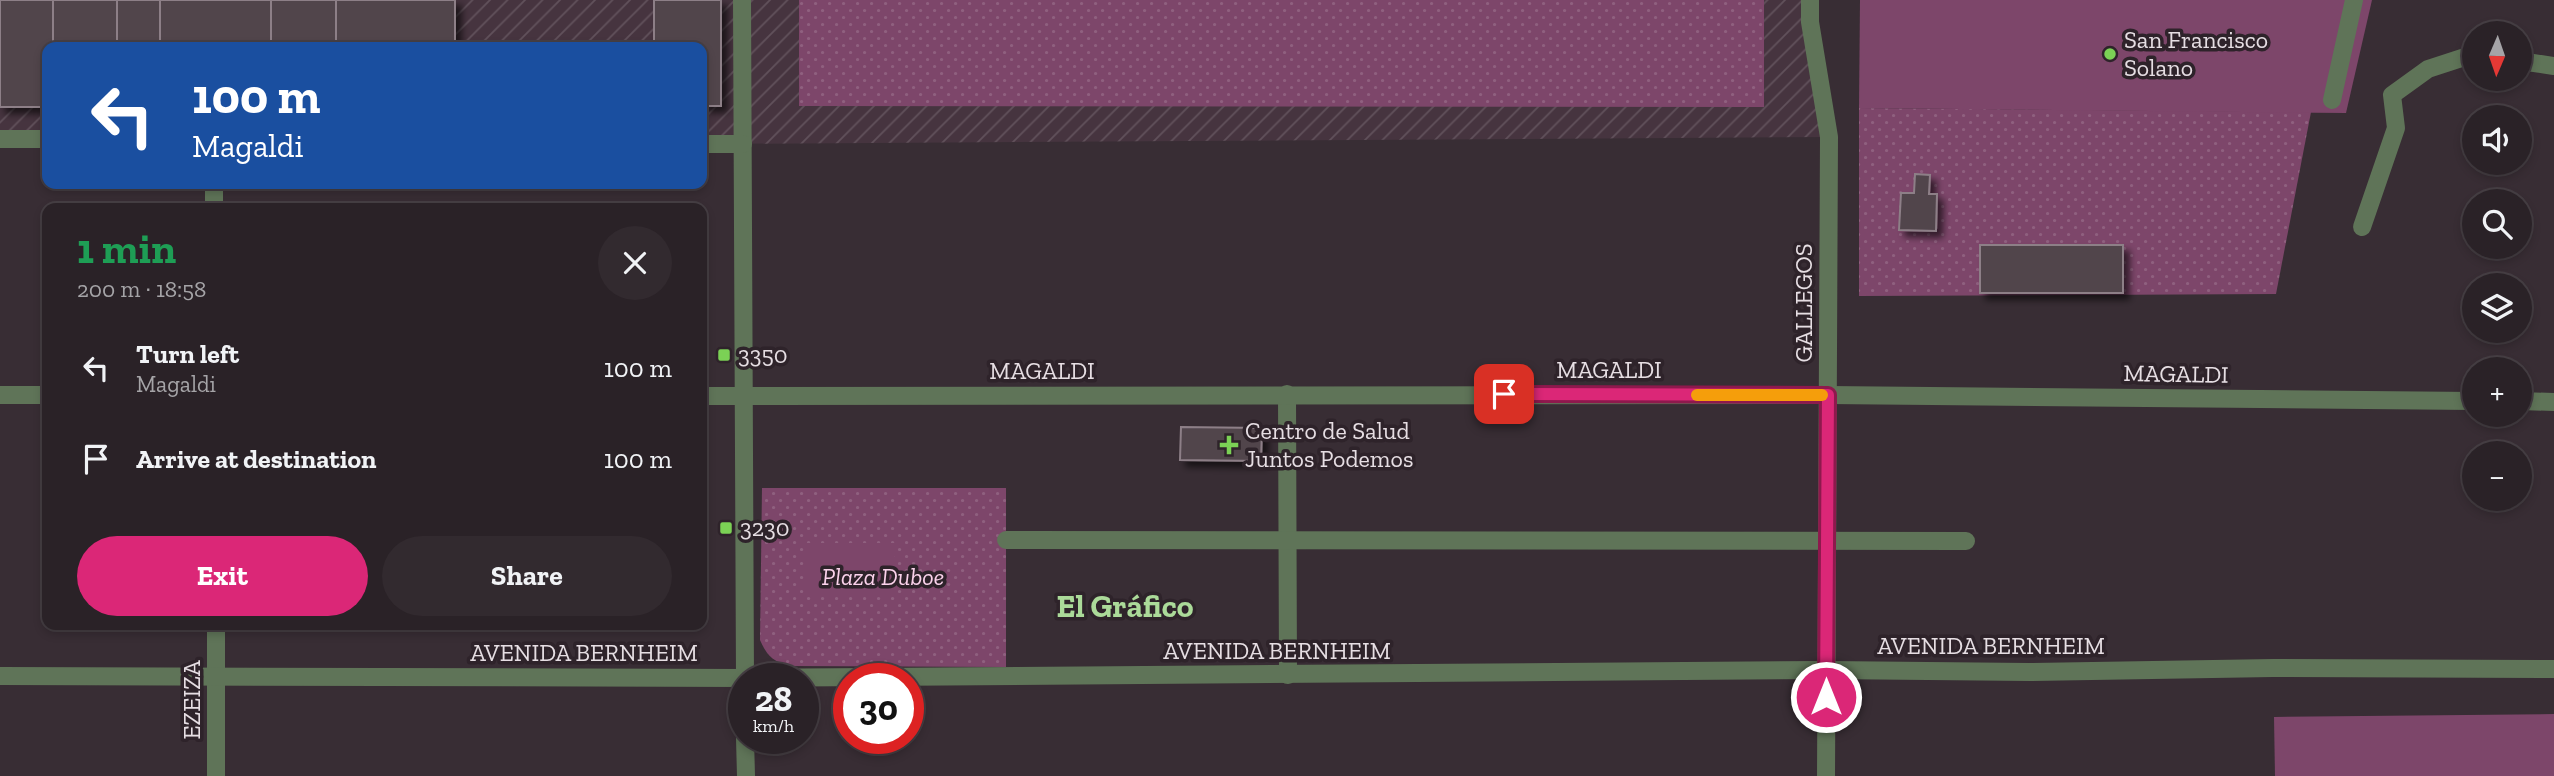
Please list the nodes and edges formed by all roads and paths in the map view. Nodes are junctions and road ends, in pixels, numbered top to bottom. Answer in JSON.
{"nodes":[{"id":1,"x":742,"y":0,"type":"edge"},
{"id":2,"x":1810,"y":0,"type":"edge"},
{"id":3,"x":2354,"y":0,"type":"edge"},
{"id":4,"x":2462,"y":58,"type":"edge"},
{"id":5,"x":2532,"y":63,"type":"edge"},
{"id":6,"x":2554,"y":66,"type":"edge"},
{"id":7,"x":2332,"y":100,"type":"dead end"},
{"id":8,"x":0,"y":139,"type":"edge"},
{"id":9,"x":42,"y":139,"type":"edge"},
{"id":10,"x":707,"y":144,"type":"edge"},
{"id":11,"x":743,"y":144,"type":"junction"},
{"id":12,"x":2362,"y":227,"type":"dead end"},
{"id":13,"x":1287,"y":394,"type":"junction"},
{"id":14,"x":0,"y":395,"type":"edge"},
{"id":15,"x":42,"y":395,"type":"edge"},
{"id":16,"x":1828,"y":395,"type":"junction"},
{"id":17,"x":707,"y":396,"type":"edge"},
{"id":18,"x":744,"y":396,"type":"junction"},
{"id":19,"x":2462,"y":401,"type":"edge"},
{"id":20,"x":2532,"y":401,"type":"edge"},
{"id":21,"x":2554,"y":401,"type":"edge"},
{"id":22,"x":1006,"y":540,"type":"dead end"},
{"id":23,"x":1288,"y":541,"type":"junction"},
{"id":24,"x":1827,"y":541,"type":"junction"},
{"id":25,"x":1966,"y":541,"type":"dead end"},
{"id":26,"x":216,"y":630,"type":"edge"},
{"id":27,"x":745,"y":663,"type":"edge"},
{"id":28,"x":2554,"y":669,"type":"edge"},
{"id":29,"x":1827,"y":670,"type":"junction"},
{"id":30,"x":1288,"y":675,"type":"junction"},
{"id":31,"x":0,"y":676,"type":"edge"},
{"id":32,"x":216,"y":676,"type":"junction"},
{"id":33,"x":819,"y":678,"type":"edge"},
{"id":34,"x":728,"y":679,"type":"edge"},
{"id":35,"x":746,"y":754,"type":"edge"},
{"id":36,"x":216,"y":776,"type":"edge"},
{"id":37,"x":746,"y":776,"type":"edge"},
{"id":38,"x":1826,"y":776,"type":"edge"}],
"edges":[{"from":1,"to":11,"type":"street"},
{"from":2,"to":16,"type":"street","name":"GALLEGOS"},
{"from":3,"to":7,"type":"street"},
{"from":4,"to":12,"type":"street"},
{"from":5,"to":6,"type":"street"},
{"from":8,"to":9,"type":"street"},
{"from":10,"to":11,"type":"street"},
{"from":11,"to":18,"type":"street"},
{"from":13,"to":16,"type":"street","name":"MAGALDI"},
{"from":13,"to":18,"type":"street","name":"MAGALDI"},
{"from":13,"to":23,"type":"street"},
{"from":14,"to":15,"type":"street"},
{"from":16,"to":19,"type":"street","name":"MAGALDI"},
{"from":16,"to":24,"type":"street","name":"GALLEGOS"},
{"from":17,"to":18,"type":"street","name":"MAGALDI"},
{"from":18,"to":27,"type":"street"},
{"from":20,"to":21,"type":"street"},
{"from":22,"to":23,"type":"street"},
{"from":23,"to":24,"type":"street"},
{"from":23,"to":30,"type":"street"},
{"from":24,"to":25,"type":"street"},
{"from":24,"to":29,"type":"street","name":"GALLEGOS"},
{"from":26,"to":32,"type":"street","name":"EZEIZA"},
{"from":28,"to":29,"type":"street","name":"AVENIDA BERNHEIM"},
{"from":29,"to":30,"type":"street","name":"AVENIDA BERNHEIM"},
{"from":29,"to":38,"type":"street","name":"GALLEGOS"},
{"from":30,"to":33,"type":"street","name":"AVENIDA BERNHEIM"},
{"from":31,"to":32,"type":"street","name":"AVENIDA BERNHEIM"},
{"from":32,"to":34,"type":"street","name":"AVENIDA BERNHEIM"},
{"from":32,"to":36,"type":"street","name":"EZEIZA"},
{"from":35,"to":37,"type":"street"}]}
